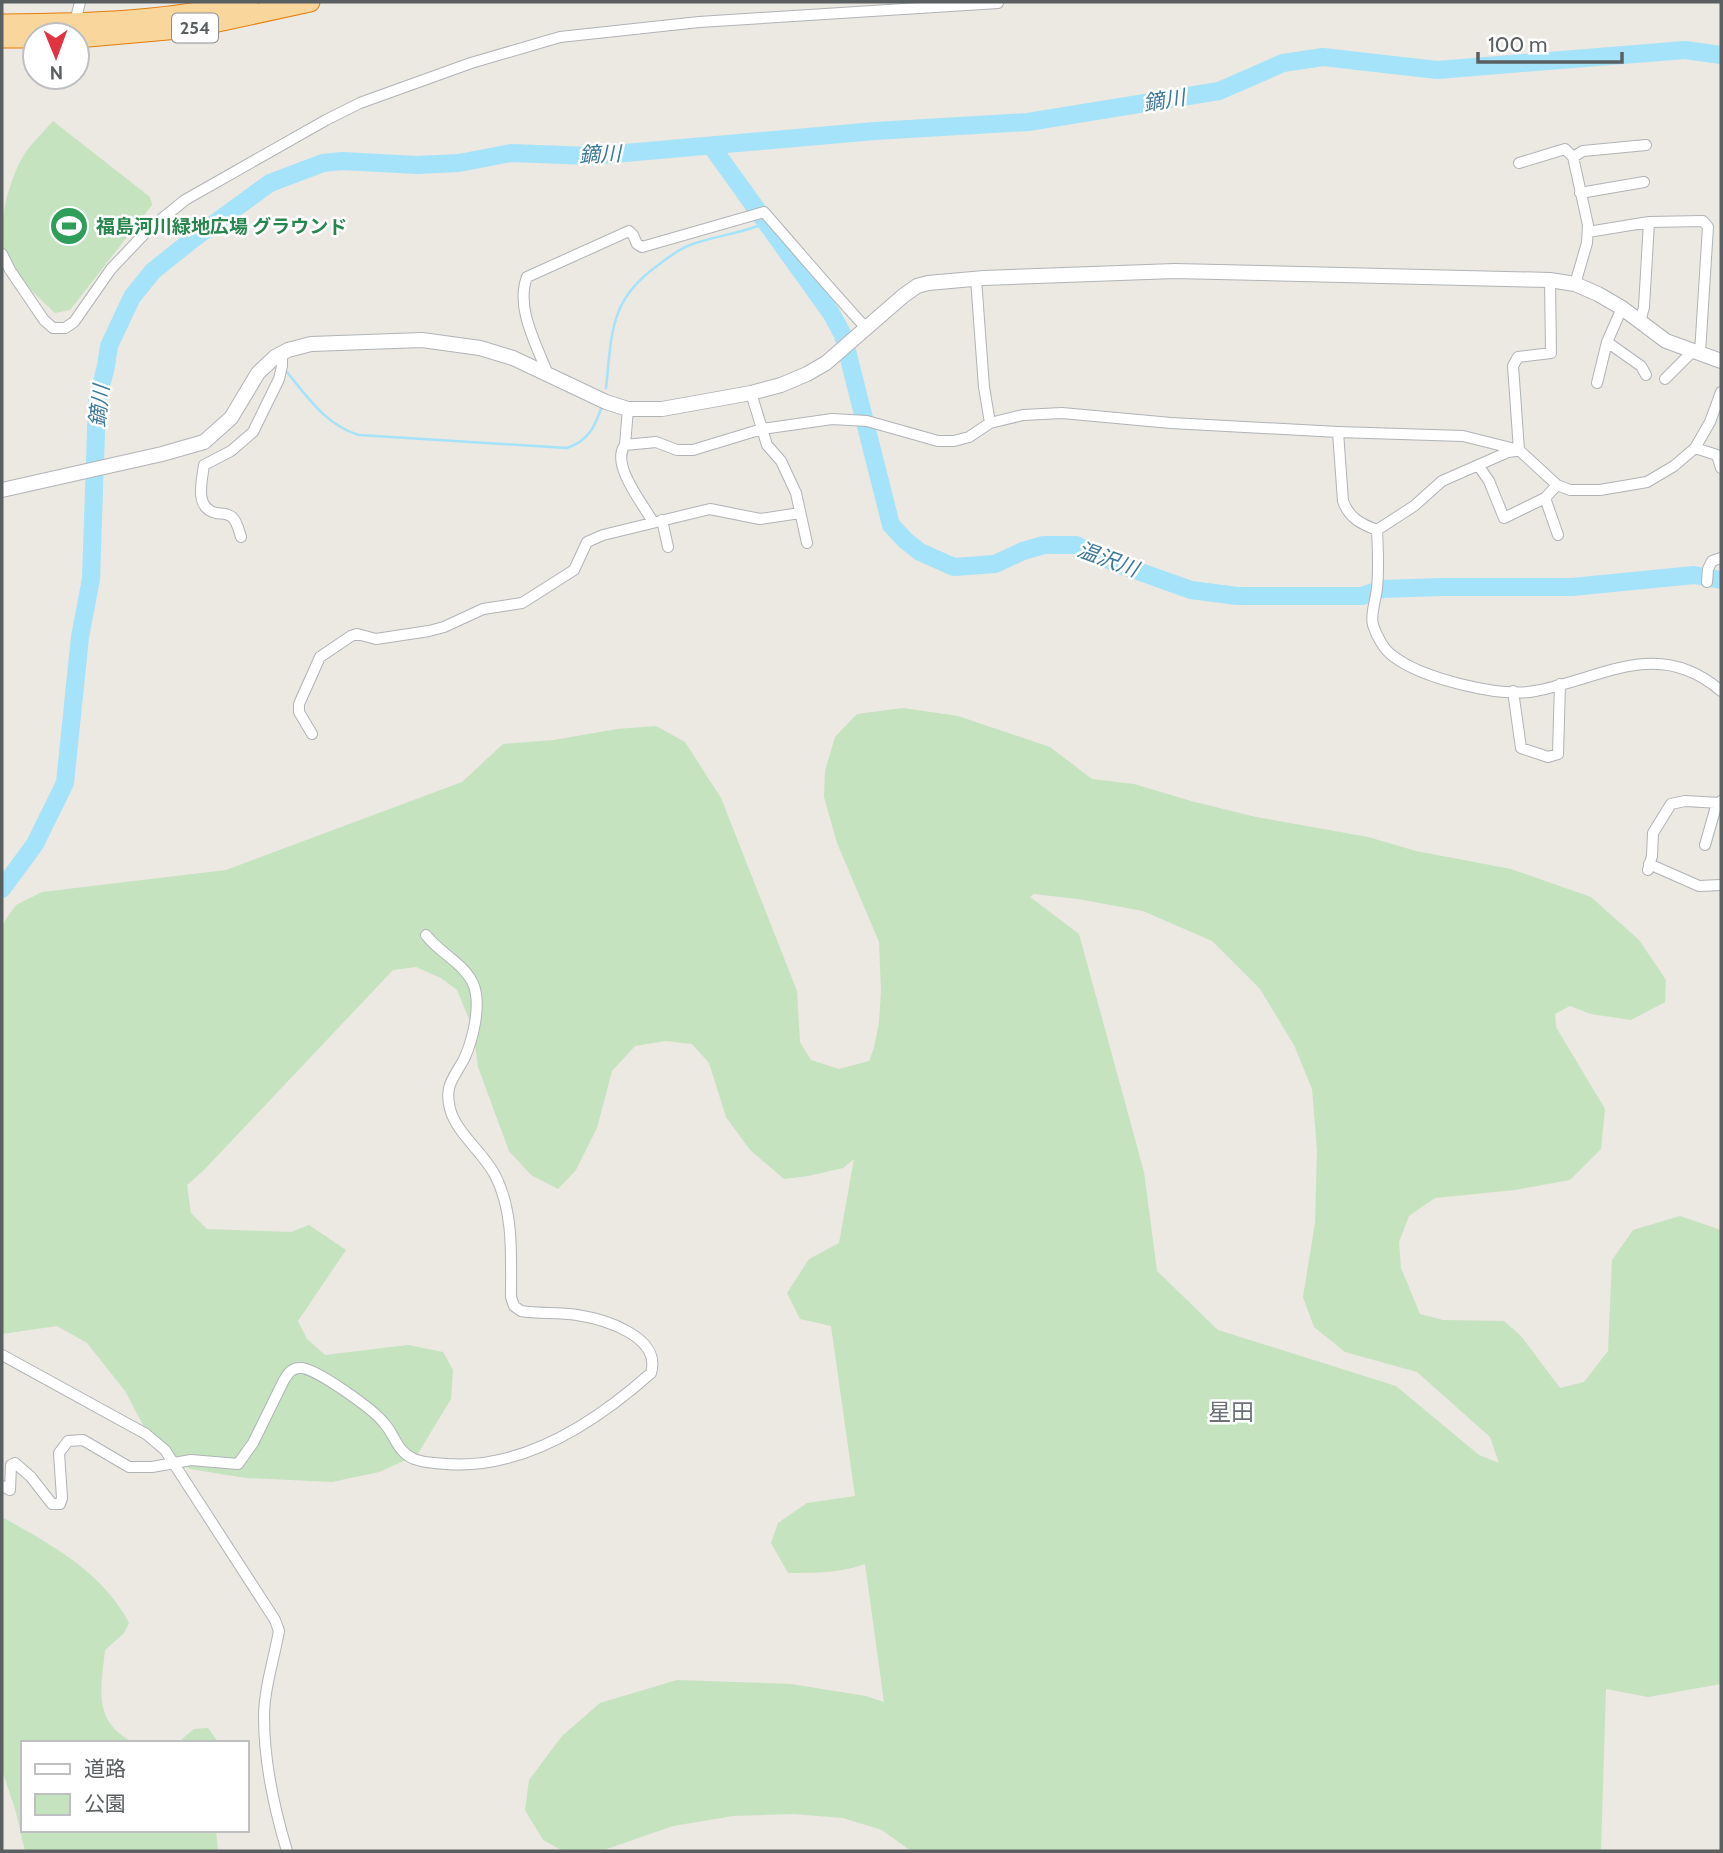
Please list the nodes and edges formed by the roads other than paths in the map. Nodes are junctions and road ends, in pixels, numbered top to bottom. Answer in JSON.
{"nodes":[{"id":1,"x":80,"y":2,"type":"edge"},
{"id":2,"x":248,"y":2,"type":"edge"},
{"id":3,"x":310,"y":2,"type":"edge"},
{"id":4,"x":998,"y":2,"type":"edge"},
{"id":5,"x":77,"y":21,"type":"edge"},
{"id":6,"x":2,"y":24,"type":"edge"},
{"id":7,"x":21,"y":26,"type":"edge"},
{"id":8,"x":91,"y":28,"type":"edge"},
{"id":9,"x":91,"y":30,"type":"edge"},
{"id":10,"x":2,"y":38,"type":"edge"},
{"id":11,"x":21,"y":38,"type":"edge"},
{"id":12,"x":1646,"y":145,"type":"dead end"},
{"id":13,"x":1573,"y":156,"type":"junction"},
{"id":14,"x":1519,"y":163,"type":"dead end"},
{"id":15,"x":1644,"y":182,"type":"dead end"},
{"id":16,"x":1580,"y":193,"type":"junction"},
{"id":17,"x":1649,"y":222,"type":"junction"},
{"id":18,"x":1587,"y":232,"type":"junction"},
{"id":19,"x":2,"y":254,"type":"edge"},
{"id":20,"x":976,"y":279,"type":"junction"},
{"id":21,"x":1550,"y":280,"type":"junction"},
{"id":22,"x":1574,"y":284,"type":"junction"},
{"id":23,"x":1622,"y":308,"type":"junction"},
{"id":24,"x":1640,"y":322,"type":"junction"},
{"id":25,"x":866,"y":328,"type":"junction"},
{"id":26,"x":1607,"y":342,"type":"junction"},
{"id":27,"x":1697,"y":352,"type":"junction"},
{"id":28,"x":282,"y":353,"type":"junction"},
{"id":29,"x":1721,"y":361,"type":"edge"},
{"id":30,"x":548,"y":375,"type":"junction"},
{"id":31,"x":1646,"y":375,"type":"dead end"},
{"id":32,"x":1665,"y":379,"type":"dead end"},
{"id":33,"x":1597,"y":383,"type":"dead end"},
{"id":34,"x":1721,"y":392,"type":"edge"},
{"id":35,"x":751,"y":393,"type":"junction"},
{"id":36,"x":628,"y":409,"type":"junction"},
{"id":37,"x":990,"y":424,"type":"junction"},
{"id":38,"x":762,"y":429,"type":"junction"},
{"id":39,"x":1338,"y":432,"type":"junction"},
{"id":40,"x":625,"y":445,"type":"junction"},
{"id":41,"x":1695,"y":448,"type":"junction"},
{"id":42,"x":1519,"y":450,"type":"junction"},
{"id":43,"x":1478,"y":465,"type":"junction"},
{"id":44,"x":1721,"y":468,"type":"edge"},
{"id":45,"x":1557,"y":485,"type":"junction"},
{"id":46,"x":2,"y":490,"type":"edge"},
{"id":47,"x":1545,"y":498,"type":"junction"},
{"id":48,"x":800,"y":513,"type":"junction"},
{"id":49,"x":658,"y":521,"type":"junction"},
{"id":50,"x":1377,"y":530,"type":"junction"},
{"id":51,"x":1558,"y":535,"type":"dead end"},
{"id":52,"x":241,"y":537,"type":"dead end"},
{"id":53,"x":807,"y":543,"type":"dead end"},
{"id":54,"x":668,"y":547,"type":"dead end"},
{"id":55,"x":1721,"y":558,"type":"edge"},
{"id":56,"x":1707,"y":582,"type":"dead end"},
{"id":57,"x":1560,"y":684,"type":"junction"},
{"id":58,"x":1513,"y":691,"type":"junction"},
{"id":59,"x":1721,"y":691,"type":"edge"},
{"id":60,"x":312,"y":734,"type":"dead end"},
{"id":61,"x":1719,"y":802,"type":"edge"},
{"id":62,"x":1705,"y":845,"type":"dead end"},
{"id":63,"x":1721,"y":885,"type":"edge"},
{"id":64,"x":426,"y":935,"type":"dead end"},
{"id":65,"x":2,"y":1355,"type":"edge"},
{"id":66,"x":176,"y":1465,"type":"junction"},
{"id":67,"x":2,"y":1486,"type":"edge"},
{"id":68,"x":287,"y":1851,"type":"edge"}],
"edges":[{"from":1,"to":5,"type":"street"},
{"from":2,"to":8,"type":"highway","number":"254"},
{"from":3,"to":9,"type":"highway","number":"254"},
{"from":4,"to":19,"type":"street"},
{"from":6,"to":7,"type":"highway","number":"254"},
{"from":10,"to":11,"type":"highway"},
{"from":12,"to":13,"type":"street"},
{"from":13,"to":14,"type":"street"},
{"from":13,"to":16,"type":"street"},
{"from":15,"to":16,"type":"street"},
{"from":16,"to":18,"type":"street"},
{"from":17,"to":18,"type":"street"},
{"from":17,"to":24,"type":"street"},
{"from":17,"to":27,"type":"street"},
{"from":18,"to":22,"type":"street"},
{"from":20,"to":21,"type":"street"},
{"from":20,"to":25,"type":"street"},
{"from":20,"to":37,"type":"street"},
{"from":21,"to":22,"type":"street"},
{"from":21,"to":42,"type":"street"},
{"from":22,"to":23,"type":"street"},
{"from":23,"to":24,"type":"street"},
{"from":23,"to":26,"type":"street"},
{"from":24,"to":27,"type":"street"},
{"from":25,"to":30,"type":"street"},
{"from":25,"to":35,"type":"street"},
{"from":26,"to":31,"type":"street"},
{"from":26,"to":33,"type":"street"},
{"from":27,"to":29,"type":"street"},
{"from":27,"to":32,"type":"street"},
{"from":28,"to":30,"type":"street"},
{"from":28,"to":46,"type":"street"},
{"from":28,"to":52,"type":"street"},
{"from":30,"to":36,"type":"street"},
{"from":34,"to":41,"type":"street"},
{"from":35,"to":36,"type":"street"},
{"from":35,"to":38,"type":"street"},
{"from":36,"to":40,"type":"street"},
{"from":37,"to":38,"type":"street"},
{"from":37,"to":39,"type":"street"},
{"from":38,"to":40,"type":"street"},
{"from":38,"to":48,"type":"street"},
{"from":39,"to":42,"type":"street"},
{"from":39,"to":50,"type":"street"},
{"from":40,"to":49,"type":"street"},
{"from":41,"to":44,"type":"street"},
{"from":41,"to":45,"type":"street"},
{"from":42,"to":43,"type":"street"},
{"from":42,"to":45,"type":"street"},
{"from":43,"to":47,"type":"street"},
{"from":43,"to":50,"type":"street"},
{"from":45,"to":47,"type":"street"},
{"from":47,"to":51,"type":"street"},
{"from":48,"to":49,"type":"street"},
{"from":48,"to":53,"type":"street"},
{"from":49,"to":54,"type":"street"},
{"from":49,"to":60,"type":"street"},
{"from":50,"to":58,"type":"street"},
{"from":55,"to":56,"type":"street"},
{"from":57,"to":58,"type":"street"},
{"from":57,"to":58,"type":"street"},
{"from":57,"to":59,"type":"street"},
{"from":61,"to":62,"type":"street"},
{"from":61,"to":63,"type":"street"},
{"from":64,"to":66,"type":"street"},
{"from":65,"to":66,"type":"street"},
{"from":66,"to":67,"type":"street"},
{"from":66,"to":68,"type":"street"}]}
